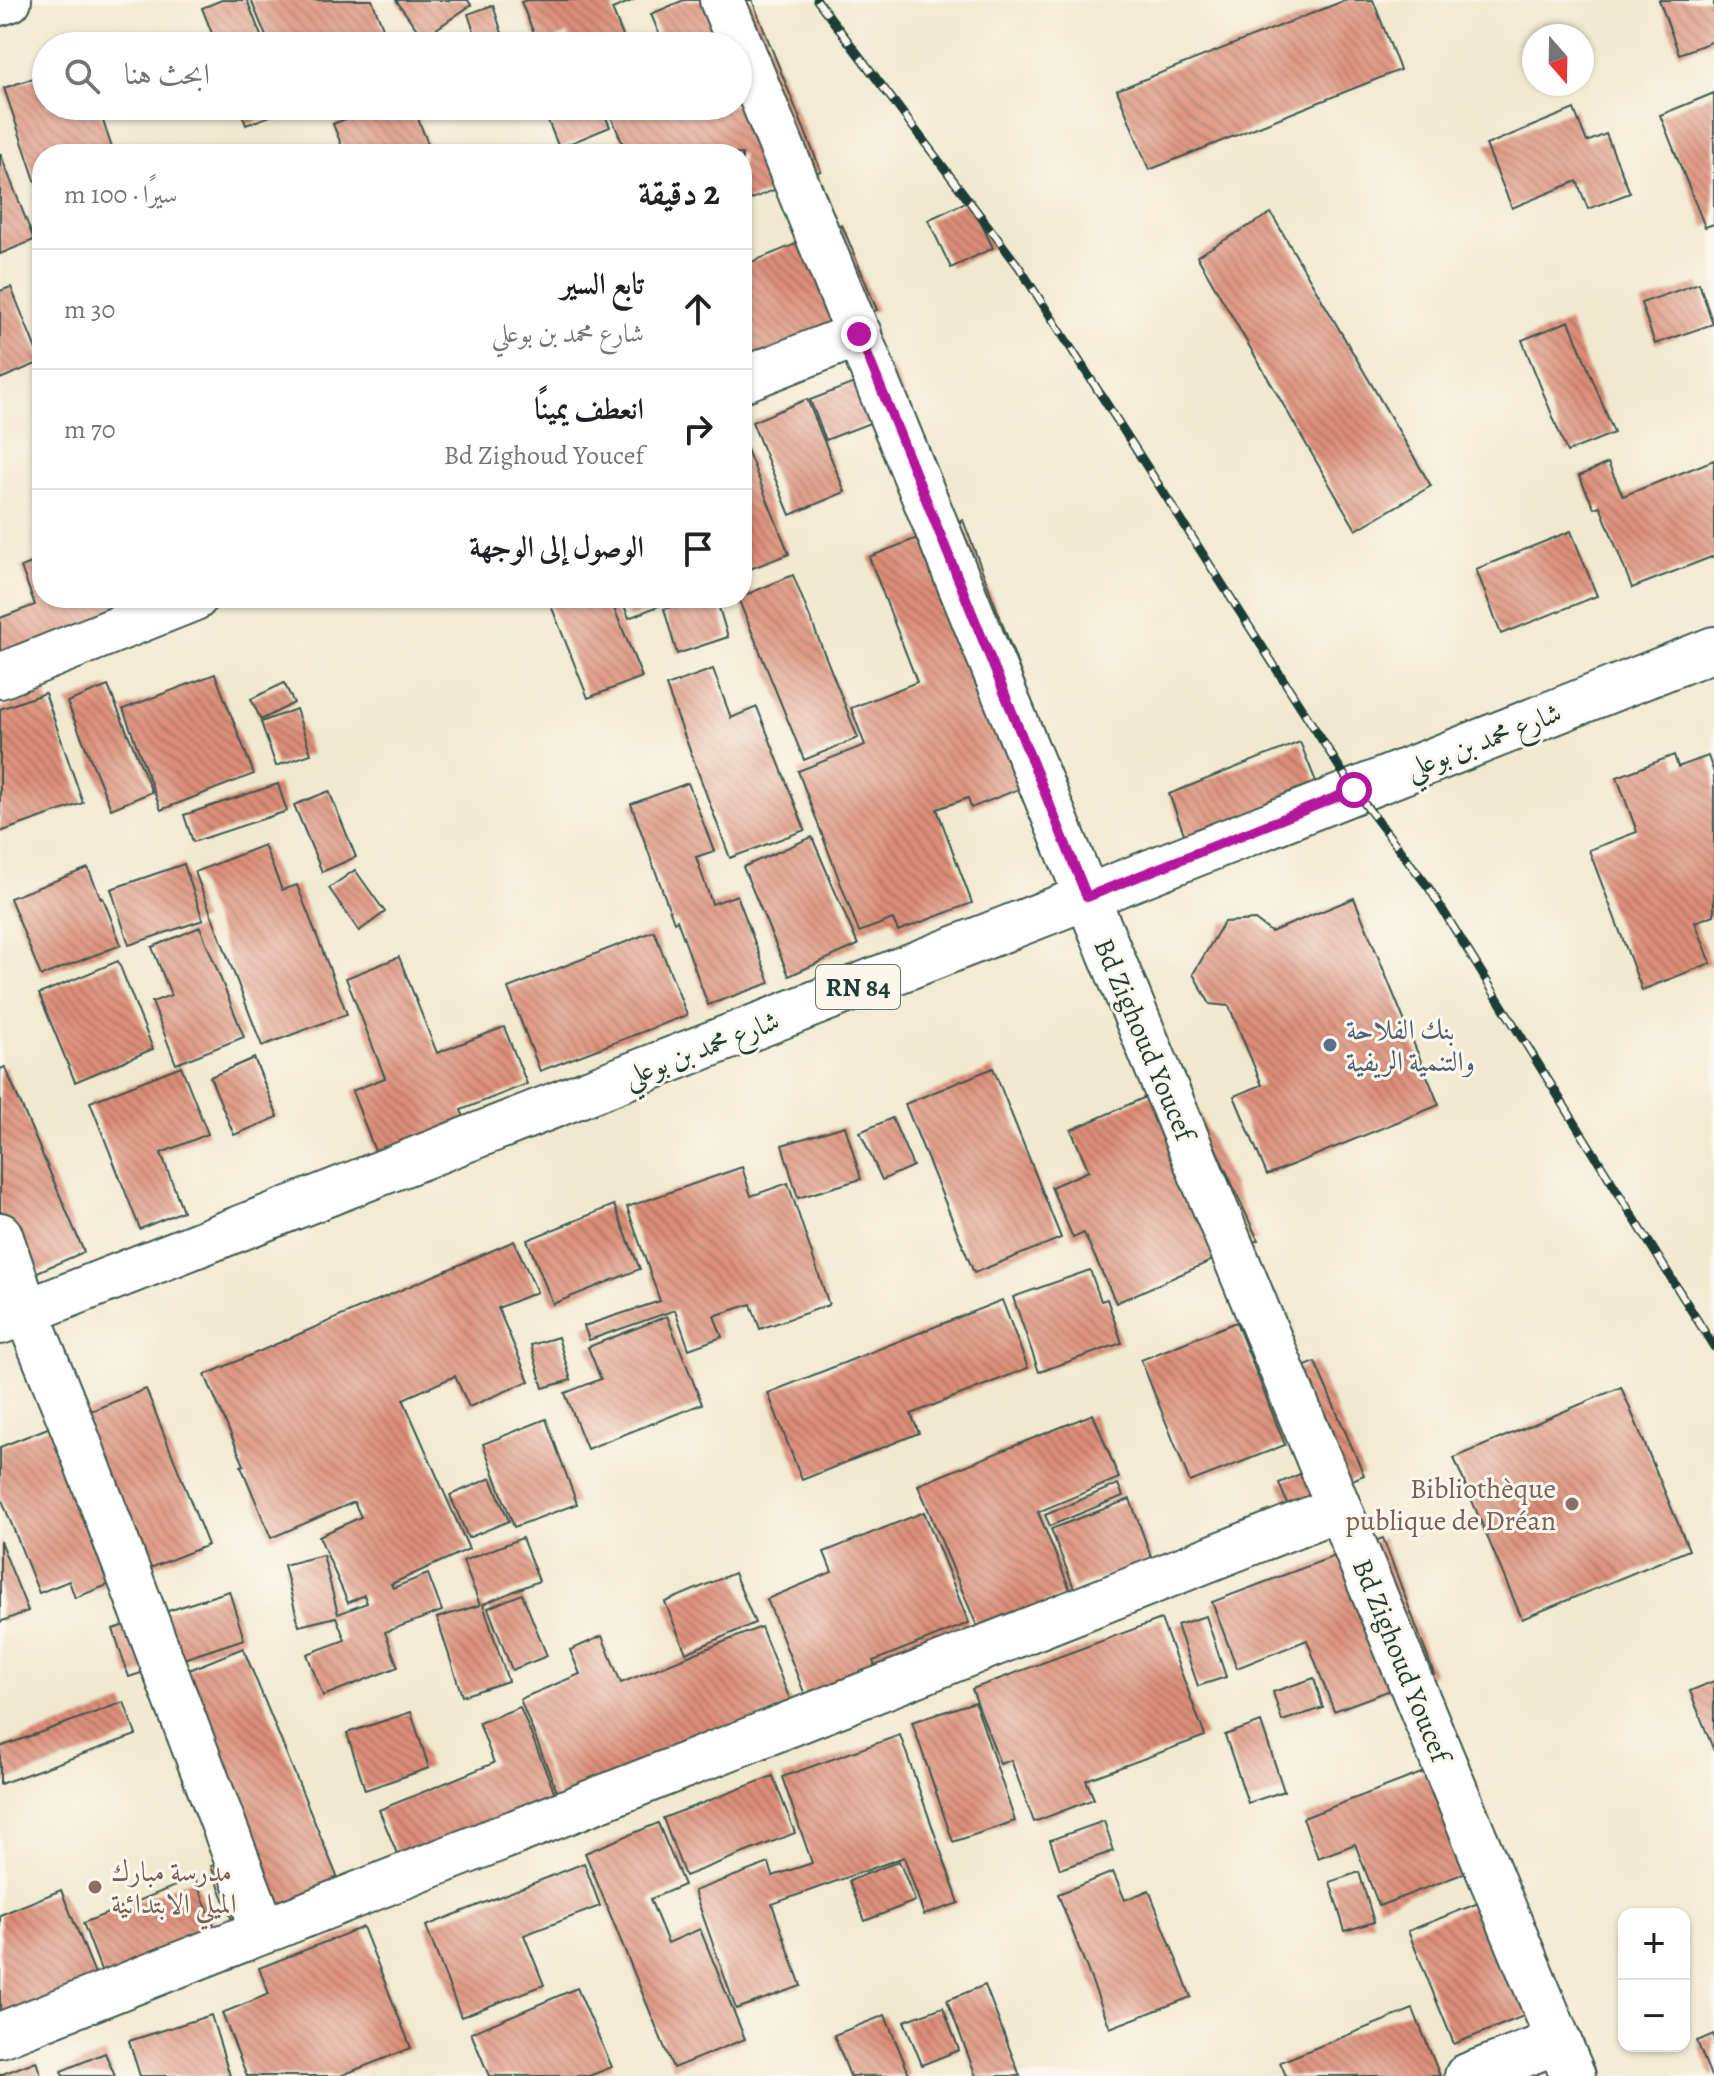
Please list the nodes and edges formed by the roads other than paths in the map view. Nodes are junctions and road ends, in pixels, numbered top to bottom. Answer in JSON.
{"nodes":[{"id":1,"x":9,"y":0,"type":"edge"},
{"id":2,"x":722,"y":0,"type":"edge"},
{"id":3,"x":0,"y":3,"type":"edge"},
{"id":4,"x":735,"y":32,"type":"edge"},
{"id":5,"x":752,"y":73,"type":"edge"},
{"id":6,"x":859,"y":334,"type":"junction"},
{"id":7,"x":752,"y":376,"type":"edge"},
{"id":8,"x":170,"y":608,"type":"edge"},
{"id":9,"x":1714,"y":649,"type":"edge"},
{"id":10,"x":0,"y":676,"type":"edge"},
{"id":11,"x":1087,"y":897,"type":"junction"},
{"id":12,"x":0,"y":1235,"type":"edge"},
{"id":13,"x":13,"y":1316,"type":"edge"},
{"id":14,"x":1339,"y":1508,"type":"junction"},
{"id":15,"x":264,"y":1931,"type":"junction"},
{"id":16,"x":0,"y":2035,"type":"edge"},
{"id":17,"x":1566,"y":2059,"type":"edge"},
{"id":18,"x":1467,"y":2076,"type":"edge"}],
"edges":[{"from":1,"to":3,"type":"street"},
{"from":2,"to":4,"type":"street","name":"Bd Zighoud Youcef"},
{"from":5,"to":6,"type":"street","name":"Bd Zighoud Youcef"},
{"from":6,"to":7,"type":"street"},
{"from":6,"to":11,"type":"street","name":"Bd Zighoud Youcef"},
{"from":8,"to":10,"type":"street"},
{"from":9,"to":11,"type":"street","name":"شارع محمد بن بوعلي","number":"RN 84"},
{"from":11,"to":13,"type":"street","name":"شارع محمد بن بوعلي","number":"RN 84"},
{"from":11,"to":14,"type":"street","name":"Bd Zighoud Youcef"},
{"from":12,"to":13,"type":"street"},
{"from":13,"to":15,"type":"street"},
{"from":14,"to":15,"type":"street"},
{"from":14,"to":17,"type":"street","name":"Bd Zighoud Youcef"},
{"from":15,"to":16,"type":"street"},
{"from":17,"to":18,"type":"street"}]}
